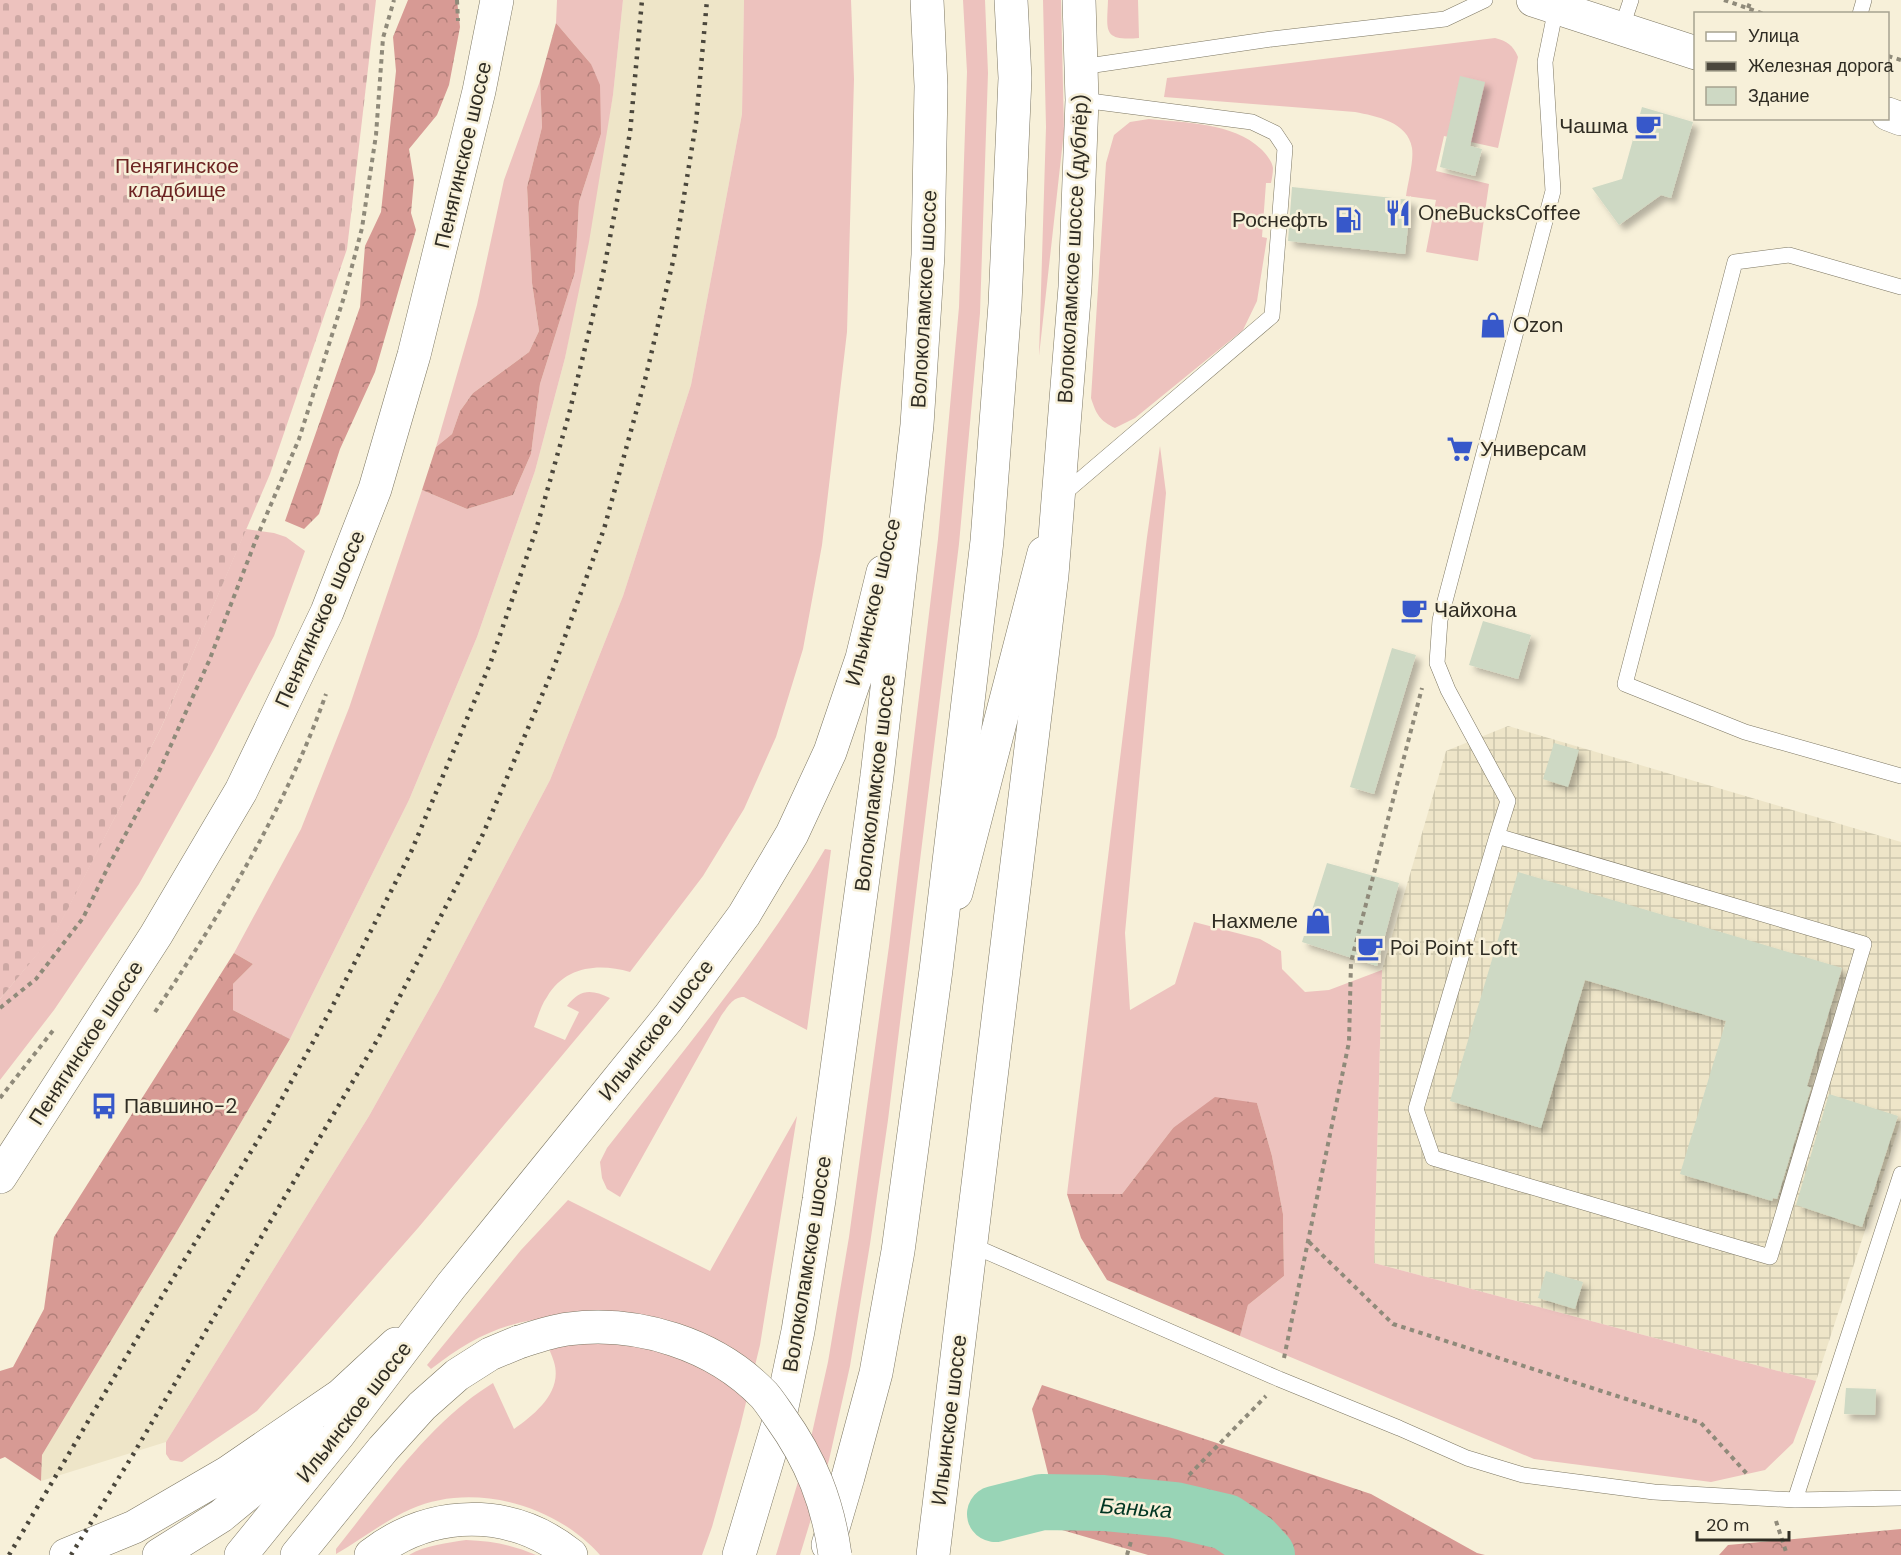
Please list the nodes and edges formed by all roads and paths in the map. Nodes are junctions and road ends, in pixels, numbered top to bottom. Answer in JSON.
{"nodes":[{"id":1,"x":394,"y":0,"type":"edge"},
{"id":2,"x":457,"y":0,"type":"edge"},
{"id":3,"x":497,"y":0,"type":"edge"},
{"id":4,"x":927,"y":0,"type":"edge"},
{"id":5,"x":1011,"y":0,"type":"edge"},
{"id":6,"x":1079,"y":0,"type":"edge"},
{"id":7,"x":1485,"y":0,"type":"edge"},
{"id":8,"x":1724,"y":0,"type":"edge"},
{"id":9,"x":1751,"y":0,"type":"edge"},
{"id":10,"x":1545,"y":4,"type":"edge"},
{"id":11,"x":1748,"y":8,"type":"junction"},
{"id":12,"x":1759,"y":12,"type":"edge"},
{"id":13,"x":1626,"y":15,"type":"edge"},
{"id":14,"x":458,"y":22,"type":"dead end"},
{"id":15,"x":1694,"y":52,"type":"edge"},
{"id":16,"x":1081,"y":67,"type":"junction"},
{"id":17,"x":1082,"y":100,"type":"junction"},
{"id":18,"x":1901,"y":287,"type":"edge"},
{"id":19,"x":918,"y":425,"type":"junction"},
{"id":20,"x":1058,"y":498,"type":"junction"},
{"id":21,"x":1423,"y":687,"type":"dead end"},
{"id":22,"x":1901,"y":776,"type":"edge"},
{"id":23,"x":1497,"y":836,"type":"junction"},
{"id":24,"x":936,"y":970,"type":"junction"},
{"id":25,"x":0,"y":1008,"type":"edge"},
{"id":26,"x":58,"y":1024,"type":"dead end"},
{"id":27,"x":0,"y":1098,"type":"edge"},
{"id":28,"x":1901,"y":1174,"type":"edge"},
{"id":29,"x":0,"y":1177,"type":"edge"},
{"id":30,"x":1308,"y":1241,"type":"junction"},
{"id":31,"x":969,"y":1244,"type":"junction"},
{"id":32,"x":451,"y":1286,"type":"junction"},
{"id":33,"x":1279,"y":1379,"type":"junction"},
{"id":34,"x":341,"y":1395,"type":"junction"},
{"id":35,"x":1189,"y":1475,"type":"dead end"},
{"id":36,"x":1770,"y":1498,"type":"junction"},
{"id":37,"x":1901,"y":1498,"type":"edge"},
{"id":38,"x":1795,"y":1500,"type":"junction"},
{"id":39,"x":1132,"y":1538,"type":"dead end"},
{"id":40,"x":66,"y":1555,"type":"edge"},
{"id":41,"x":159,"y":1555,"type":"edge"},
{"id":42,"x":242,"y":1555,"type":"edge"},
{"id":43,"x":297,"y":1555,"type":"edge"},
{"id":44,"x":371,"y":1555,"type":"edge"},
{"id":45,"x":571,"y":1555,"type":"edge"},
{"id":46,"x":739,"y":1555,"type":"edge"},
{"id":47,"x":825,"y":1555,"type":"edge"},
{"id":48,"x":835,"y":1555,"type":"edge"},
{"id":49,"x":933,"y":1555,"type":"edge"},
{"id":50,"x":1127,"y":1555,"type":"edge"},
{"id":51,"x":1787,"y":1555,"type":"edge"}],
"edges":[{"from":1,"to":25,"type":"path"},
{"from":2,"to":14,"type":"path"},
{"from":3,"to":29,"type":"main road","name":"Пенягинское шоссе"},
{"from":4,"to":19,"type":"main road","name":"Волоколамское шоссе"},
{"from":5,"to":24,"type":"main road"},
{"from":6,"to":16,"type":"main road","name":"Волоколамское шоссе (дублёр)"},
{"from":7,"to":16,"type":"lane"},
{"from":8,"to":11,"type":"path"},
{"from":9,"to":11,"type":"path"},
{"from":10,"to":13,"type":"main road"},
{"from":10,"to":23,"type":"lane"},
{"from":11,"to":12,"type":"path"},
{"from":13,"to":15,"type":"main road"},
{"from":16,"to":17,"type":"main road","name":"Волоколамское шоссе (дублёр)"},
{"from":17,"to":20,"type":"main road","name":"Волоколамское шоссе (дублёр)"},
{"from":17,"to":20,"type":"lane"},
{"from":18,"to":22,"type":"lane"},
{"from":19,"to":32,"type":"main road","name":"Ильинское шоссе"},
{"from":19,"to":46,"type":"main road","name":"Волоколамское шоссе"},
{"from":20,"to":24,"type":"main road"},
{"from":20,"to":31,"type":"main road","name":"Ильинское шоссе"},
{"from":21,"to":30,"type":"path"},
{"from":23,"to":23,"type":"lane"},
{"from":24,"to":47,"type":"main road"},
{"from":26,"to":27,"type":"path"},
{"from":28,"to":38,"type":"lane"},
{"from":30,"to":33,"type":"path"},
{"from":30,"to":36,"type":"path"},
{"from":31,"to":33,"type":"lane"},
{"from":31,"to":49,"type":"main road","name":"Ильинское шоссе"},
{"from":32,"to":34,"type":"main road"},
{"from":32,"to":42,"type":"main road","name":"Ильинское шоссе"},
{"from":33,"to":35,"type":"path"},
{"from":33,"to":36,"type":"lane"},
{"from":34,"to":40,"type":"main road"},
{"from":34,"to":41,"type":"main road"},
{"from":36,"to":38,"type":"lane"},
{"from":36,"to":51,"type":"path"},
{"from":37,"to":38,"type":"lane"},
{"from":39,"to":50,"type":"path"},
{"from":43,"to":48,"type":"main road","bridge":true},
{"from":44,"to":45,"type":"main road"}]}
